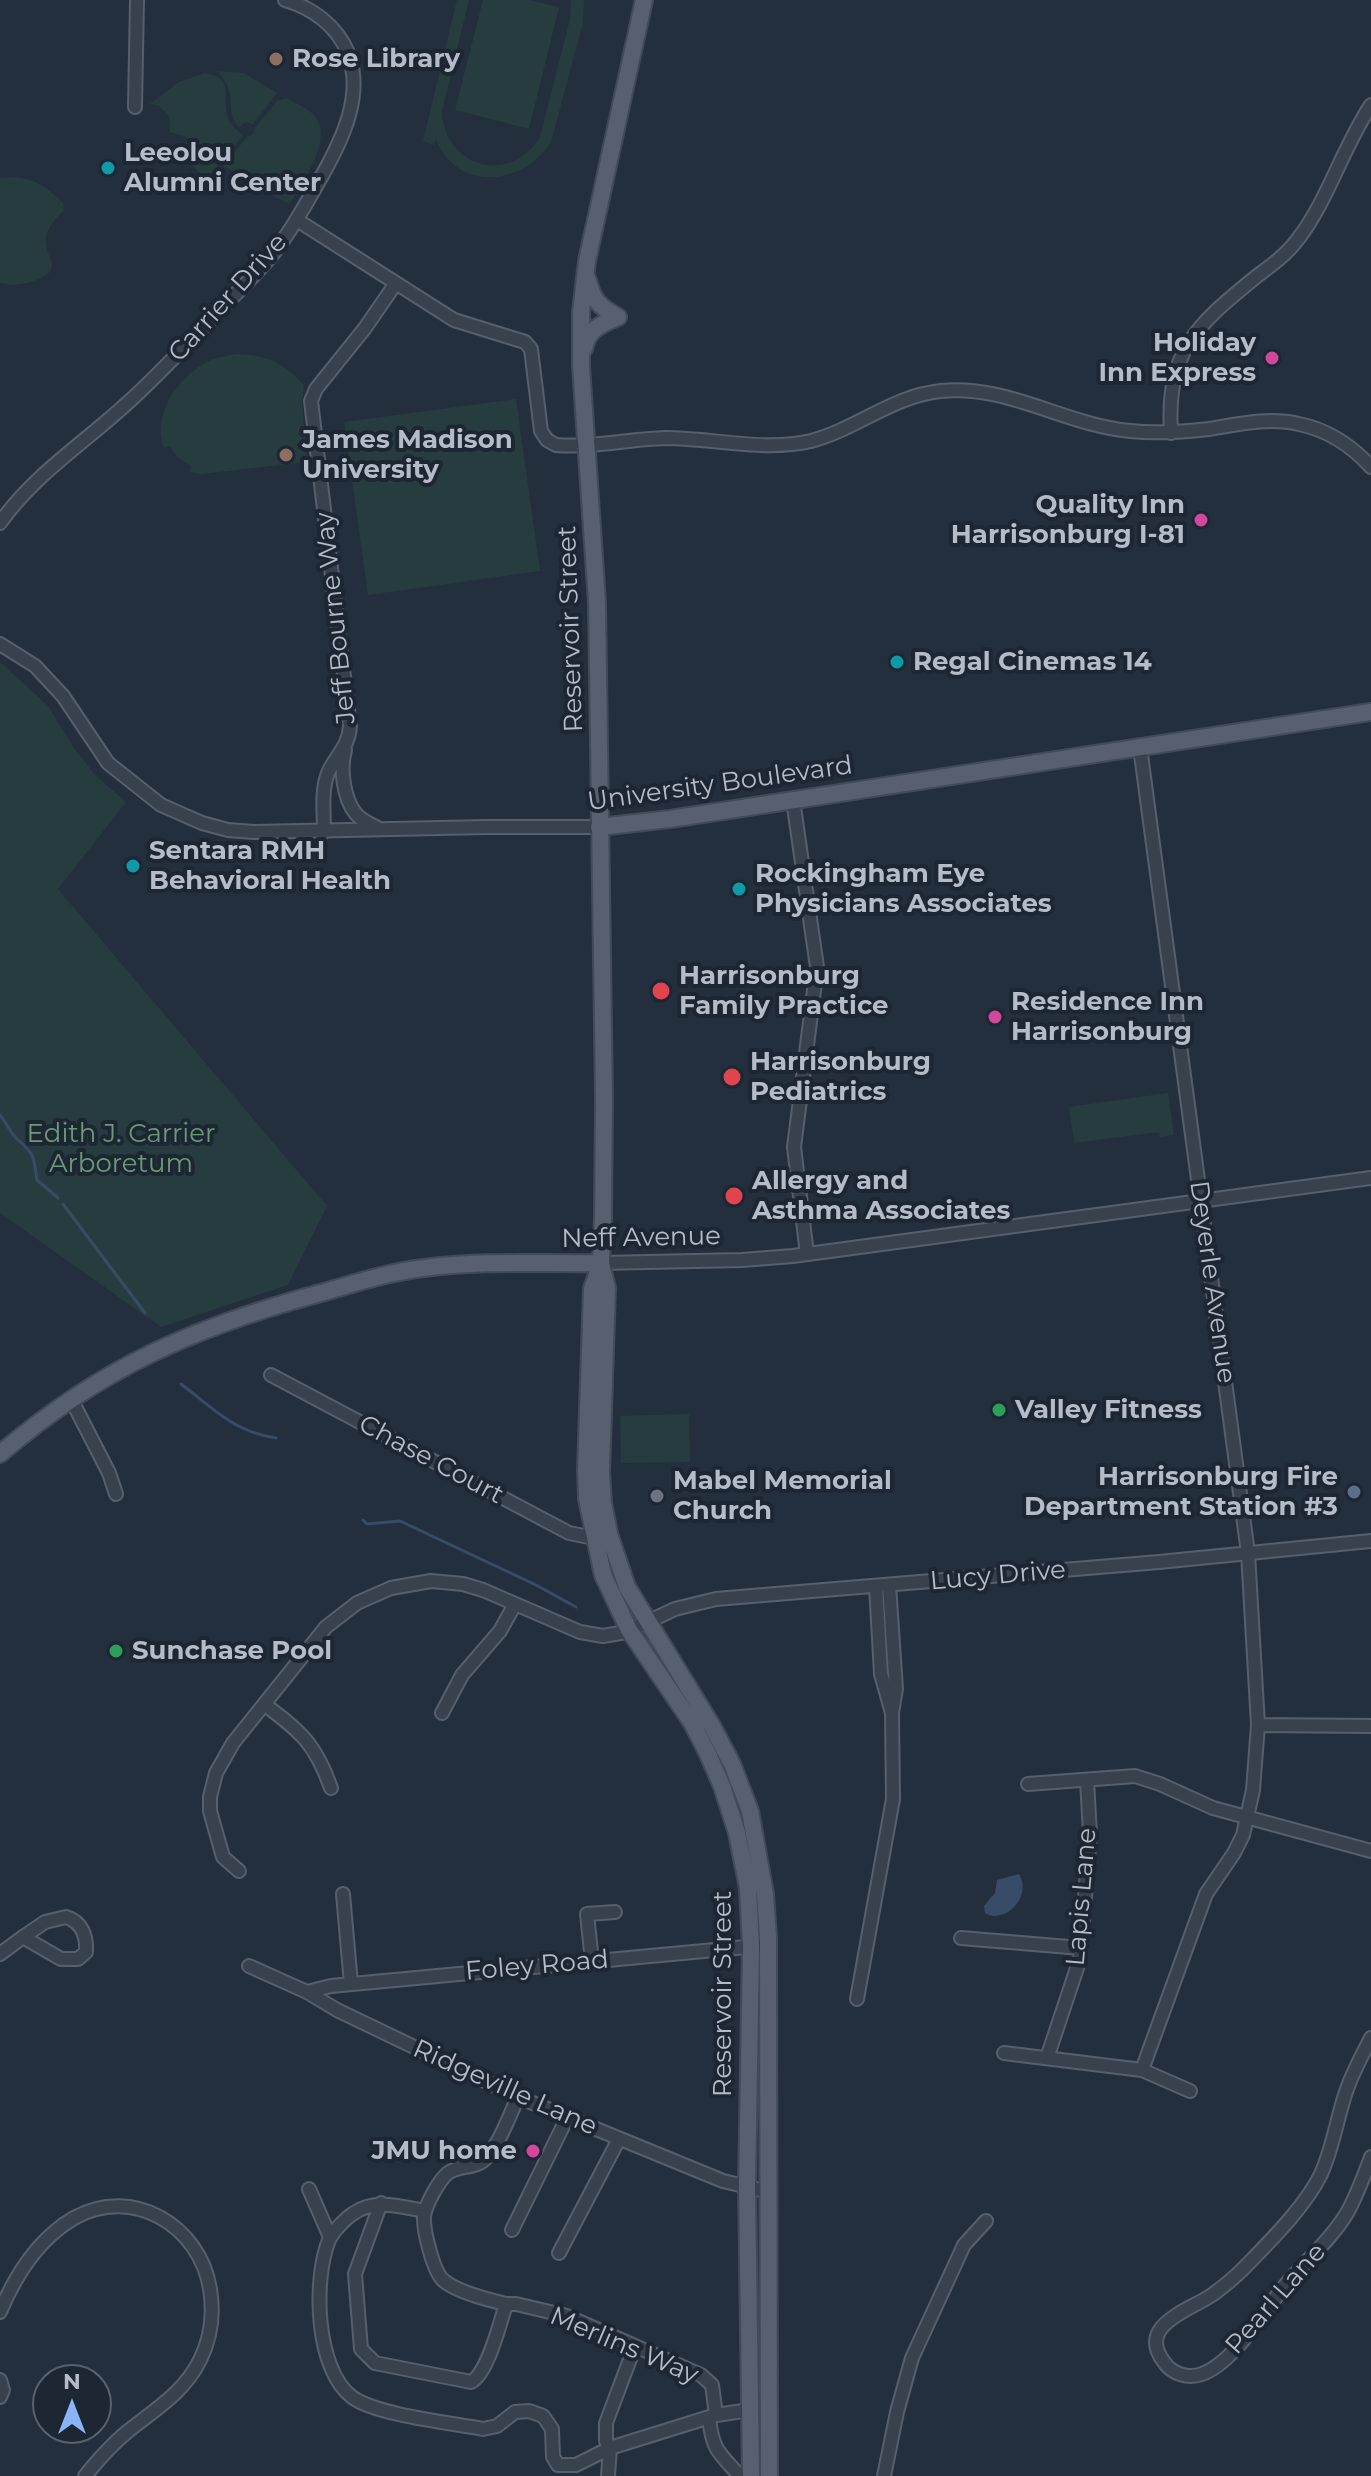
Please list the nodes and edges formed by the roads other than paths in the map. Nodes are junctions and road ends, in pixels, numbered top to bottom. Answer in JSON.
{"nodes":[{"id":1,"x":137,"y":0,"type":"edge"},
{"id":2,"x":285,"y":0,"type":"edge"},
{"id":3,"x":644,"y":0,"type":"edge"},
{"id":4,"x":1371,"y":105,"type":"edge"},
{"id":5,"x":135,"y":107,"type":"dead end"},
{"id":6,"x":297,"y":220,"type":"junction"},
{"id":7,"x":586,"y":266,"type":"junction"},
{"id":8,"x":396,"y":283,"type":"junction"},
{"id":9,"x":581,"y":366,"type":"junction"},
{"id":10,"x":1171,"y":433,"type":"junction"},
{"id":11,"x":586,"y":444,"type":"junction"},
{"id":12,"x":1371,"y":467,"type":"edge"},
{"id":13,"x":0,"y":523,"type":"edge"},
{"id":14,"x":0,"y":644,"type":"edge"},
{"id":15,"x":1371,"y":712,"type":"edge"},
{"id":16,"x":346,"y":745,"type":"junction"},
{"id":17,"x":1140,"y":747,"type":"junction"},
{"id":18,"x":793,"y":800,"type":"junction"},
{"id":19,"x":599,"y":827,"type":"junction"},
{"id":20,"x":381,"y":829,"type":"junction"},
{"id":21,"x":324,"y":832,"type":"junction"},
{"id":22,"x":1371,"y":1178,"type":"edge"},
{"id":23,"x":1201,"y":1201,"type":"junction"},
{"id":24,"x":807,"y":1254,"type":"junction"},
{"id":25,"x":601,"y":1263,"type":"junction"},
{"id":26,"x":271,"y":1375,"type":"dead end"},
{"id":27,"x":71,"y":1399,"type":"junction"},
{"id":28,"x":1,"y":1452,"type":"edge"},
{"id":29,"x":116,"y":1494,"type":"dead end"},
{"id":30,"x":594,"y":1538,"type":"junction"},
{"id":31,"x":1371,"y":1541,"type":"edge"},
{"id":32,"x":1248,"y":1553,"type":"junction"},
{"id":33,"x":882,"y":1586,"type":"junction"},
{"id":34,"x":515,"y":1604,"type":"junction"},
{"id":35,"x":650,"y":1621,"type":"junction"},
{"id":36,"x":629,"y":1630,"type":"junction"},
{"id":37,"x":264,"y":1704,"type":"junction"},
{"id":38,"x":442,"y":1713,"type":"dead end"},
{"id":39,"x":1258,"y":1725,"type":"junction"},
{"id":40,"x":1371,"y":1726,"type":"edge"},
{"id":41,"x":1087,"y":1780,"type":"junction"},
{"id":42,"x":1028,"y":1784,"type":"dead end"},
{"id":43,"x":331,"y":1788,"type":"dead end"},
{"id":44,"x":1247,"y":1818,"type":"junction"},
{"id":45,"x":1371,"y":1851,"type":"edge"},
{"id":46,"x":239,"y":1871,"type":"dead end"},
{"id":47,"x":343,"y":1894,"type":"dead end"},
{"id":48,"x":615,"y":1912,"type":"dead end"},
{"id":49,"x":23,"y":1937,"type":"junction"},
{"id":50,"x":961,"y":1938,"type":"dead end"},
{"id":51,"x":759,"y":1945,"type":"junction"},
{"id":52,"x":1081,"y":1948,"type":"junction"},
{"id":53,"x":0,"y":1954,"type":"edge"},
{"id":54,"x":592,"y":1961,"type":"junction"},
{"id":55,"x":249,"y":1966,"type":"dead end"},
{"id":56,"x":351,"y":1984,"type":"junction"},
{"id":57,"x":307,"y":1992,"type":"junction"},
{"id":58,"x":857,"y":1999,"type":"dead end"},
{"id":59,"x":1371,"y":2038,"type":"edge"},
{"id":60,"x":1004,"y":2053,"type":"dead end"},
{"id":61,"x":1047,"y":2058,"type":"junction"},
{"id":62,"x":1142,"y":2070,"type":"junction"},
{"id":63,"x":1190,"y":2091,"type":"dead end"},
{"id":64,"x":518,"y":2097,"type":"junction"},
{"id":65,"x":567,"y":2118,"type":"junction"},
{"id":66,"x":619,"y":2139,"type":"junction"},
{"id":67,"x":1371,"y":2157,"type":"edge"},
{"id":68,"x":747,"y":2186,"type":"junction"},
{"id":69,"x":309,"y":2189,"type":"dead end"},
{"id":70,"x":769,"y":2192,"type":"junction"},
{"id":71,"x":381,"y":2203,"type":"junction"},
{"id":72,"x":425,"y":2211,"type":"junction"},
{"id":73,"x":986,"y":2221,"type":"dead end"},
{"id":74,"x":512,"y":2230,"type":"dead end"},
{"id":75,"x":330,"y":2237,"type":"junction"},
{"id":76,"x":559,"y":2253,"type":"dead end"},
{"id":77,"x":506,"y":2304,"type":"junction"},
{"id":78,"x":0,"y":2312,"type":"edge"},
{"id":79,"x":635,"y":2346,"type":"junction"},
{"id":80,"x":0,"y":2380,"type":"edge"},
{"id":81,"x":0,"y":2397,"type":"edge"},
{"id":82,"x":750,"y":2410,"type":"junction"},
{"id":83,"x":713,"y":2416,"type":"junction"},
{"id":84,"x":610,"y":2448,"type":"junction"},
{"id":85,"x":85,"y":2476,"type":"edge"},
{"id":86,"x":608,"y":2476,"type":"edge"},
{"id":87,"x":740,"y":2476,"type":"edge"},
{"id":88,"x":751,"y":2476,"type":"edge"},
{"id":89,"x":769,"y":2476,"type":"edge"},
{"id":90,"x":884,"y":2476,"type":"edge"}],
"edges":[{"from":1,"to":5,"type":"street"},
{"from":2,"to":6,"type":"street","name":"Carrier Drive"},
{"from":3,"to":7,"type":"main road","name":"Reservoir Street"},
{"from":4,"to":10,"type":"street"},
{"from":6,"to":8,"type":"street"},
{"from":6,"to":13,"type":"street","name":"Carrier Drive"},
{"from":7,"to":9,"type":"main road","name":"Reservoir Street"},
{"from":7,"to":9,"type":"main road"},
{"from":8,"to":11,"type":"street"},
{"from":8,"to":16,"type":"street","name":"Jeff Bourne Way"},
{"from":9,"to":11,"type":"main road","name":"Reservoir Street"},
{"from":10,"to":11,"type":"street"},
{"from":10,"to":12,"type":"street"},
{"from":11,"to":19,"type":"main road","name":"Reservoir Street"},
{"from":14,"to":21,"type":"street","name":"University Boulevard"},
{"from":15,"to":17,"type":"main road","name":"University Boulevard"},
{"from":16,"to":20,"type":"street"},
{"from":16,"to":21,"type":"street","name":"Jeff Bourne Way"},
{"from":17,"to":18,"type":"main road","name":"University Boulevard"},
{"from":17,"to":23,"type":"street","name":"Deyerle Avenue"},
{"from":18,"to":19,"type":"main road","name":"University Boulevard"},
{"from":18,"to":24,"type":"street"},
{"from":19,"to":20,"type":"street","name":"University Boulevard"},
{"from":19,"to":25,"type":"main road","name":"Reservoir Street"},
{"from":20,"to":21,"type":"street","name":"University Boulevard"},
{"from":22,"to":23,"type":"street","name":"Neff Avenue"},
{"from":23,"to":24,"type":"street","name":"Neff Avenue"},
{"from":23,"to":32,"type":"street","name":"Deyerle Avenue"},
{"from":24,"to":25,"type":"street","name":"Neff Avenue"},
{"from":25,"to":27,"type":"main road","name":"Neff Avenue"},
{"from":25,"to":30,"type":"main road","name":"Reservoir Street"},
{"from":25,"to":35,"type":"main road","name":"Reservoir Street"},
{"from":26,"to":30,"type":"street","name":"Chase Court"},
{"from":27,"to":28,"type":"main road","name":"Neff Avenue"},
{"from":27,"to":29,"type":"street"},
{"from":30,"to":36,"type":"main road","name":"Reservoir Street"},
{"from":31,"to":32,"type":"street","name":"Lucy Drive"},
{"from":32,"to":33,"type":"street","name":"Lucy Drive"},
{"from":32,"to":39,"type":"street","name":"Deyerle Avenue"},
{"from":33,"to":35,"type":"street","name":"Lucy Drive"},
{"from":33,"to":58,"type":"street"},
{"from":34,"to":36,"type":"street","name":"Lucy Drive"},
{"from":34,"to":37,"type":"street","name":"Lucy Drive"},
{"from":34,"to":38,"type":"street"},
{"from":35,"to":36,"type":"street","name":"Lucy Drive"},
{"from":35,"to":51,"type":"main road","name":"Reservoir Street"},
{"from":36,"to":51,"type":"main road","name":"Reservoir Street"},
{"from":37,"to":43,"type":"street"},
{"from":37,"to":46,"type":"street","name":"Lucy Drive"},
{"from":39,"to":40,"type":"street"},
{"from":39,"to":44,"type":"street","name":"Deyerle Avenue"},
{"from":41,"to":42,"type":"street"},
{"from":41,"to":44,"type":"street"},
{"from":41,"to":52,"type":"street","name":"Lapis Lane"},
{"from":44,"to":45,"type":"street"},
{"from":44,"to":62,"type":"street","name":"Deyerle Avenue"},
{"from":47,"to":56,"type":"street"},
{"from":48,"to":54,"type":"street"},
{"from":49,"to":49,"type":"street"},
{"from":49,"to":53,"type":"street"},
{"from":50,"to":52,"type":"street"},
{"from":51,"to":54,"type":"street","name":"Foley Road"},
{"from":51,"to":68,"type":"main road","name":"Reservoir Street"},
{"from":51,"to":70,"type":"main road","name":"Reservoir Street"},
{"from":52,"to":61,"type":"street","name":"Lapis Lane"},
{"from":54,"to":56,"type":"street","name":"Foley Road"},
{"from":55,"to":57,"type":"street","name":"Ridgeville Lane"},
{"from":56,"to":57,"type":"street","name":"Foley Road"},
{"from":57,"to":64,"type":"street","name":"Ridgeville Lane"},
{"from":59,"to":67,"type":"street","name":"Pearl Lane"},
{"from":60,"to":61,"type":"street"},
{"from":61,"to":62,"type":"street"},
{"from":62,"to":63,"type":"street"},
{"from":64,"to":65,"type":"street","name":"Ridgeville Lane"},
{"from":64,"to":72,"type":"street"},
{"from":65,"to":66,"type":"street","name":"Ridgeville Lane"},
{"from":65,"to":74,"type":"street"},
{"from":66,"to":68,"type":"street","name":"Ridgeville Lane"},
{"from":66,"to":76,"type":"street"},
{"from":68,"to":70,"type":"street","name":"Ridgeville Lane"},
{"from":68,"to":82,"type":"main road","name":"Reservoir Street"},
{"from":69,"to":75,"type":"street"},
{"from":70,"to":89,"type":"main road","name":"Reservoir Street"},
{"from":71,"to":72,"type":"street"},
{"from":71,"to":75,"type":"street"},
{"from":71,"to":77,"type":"street"},
{"from":72,"to":77,"type":"street","name":"Merlins Way"},
{"from":73,"to":90,"type":"street"},
{"from":75,"to":84,"type":"street"},
{"from":77,"to":79,"type":"street","name":"Merlins Way"},
{"from":78,"to":85,"type":"street"},
{"from":79,"to":83,"type":"street","name":"Merlins Way"},
{"from":79,"to":84,"type":"street"},
{"from":80,"to":81,"type":"street"},
{"from":82,"to":83,"type":"street"},
{"from":82,"to":88,"type":"main road","name":"Reservoir Street"},
{"from":83,"to":84,"type":"street"},
{"from":83,"to":87,"type":"street","name":"Merlins Way"},
{"from":84,"to":86,"type":"street"}]}
